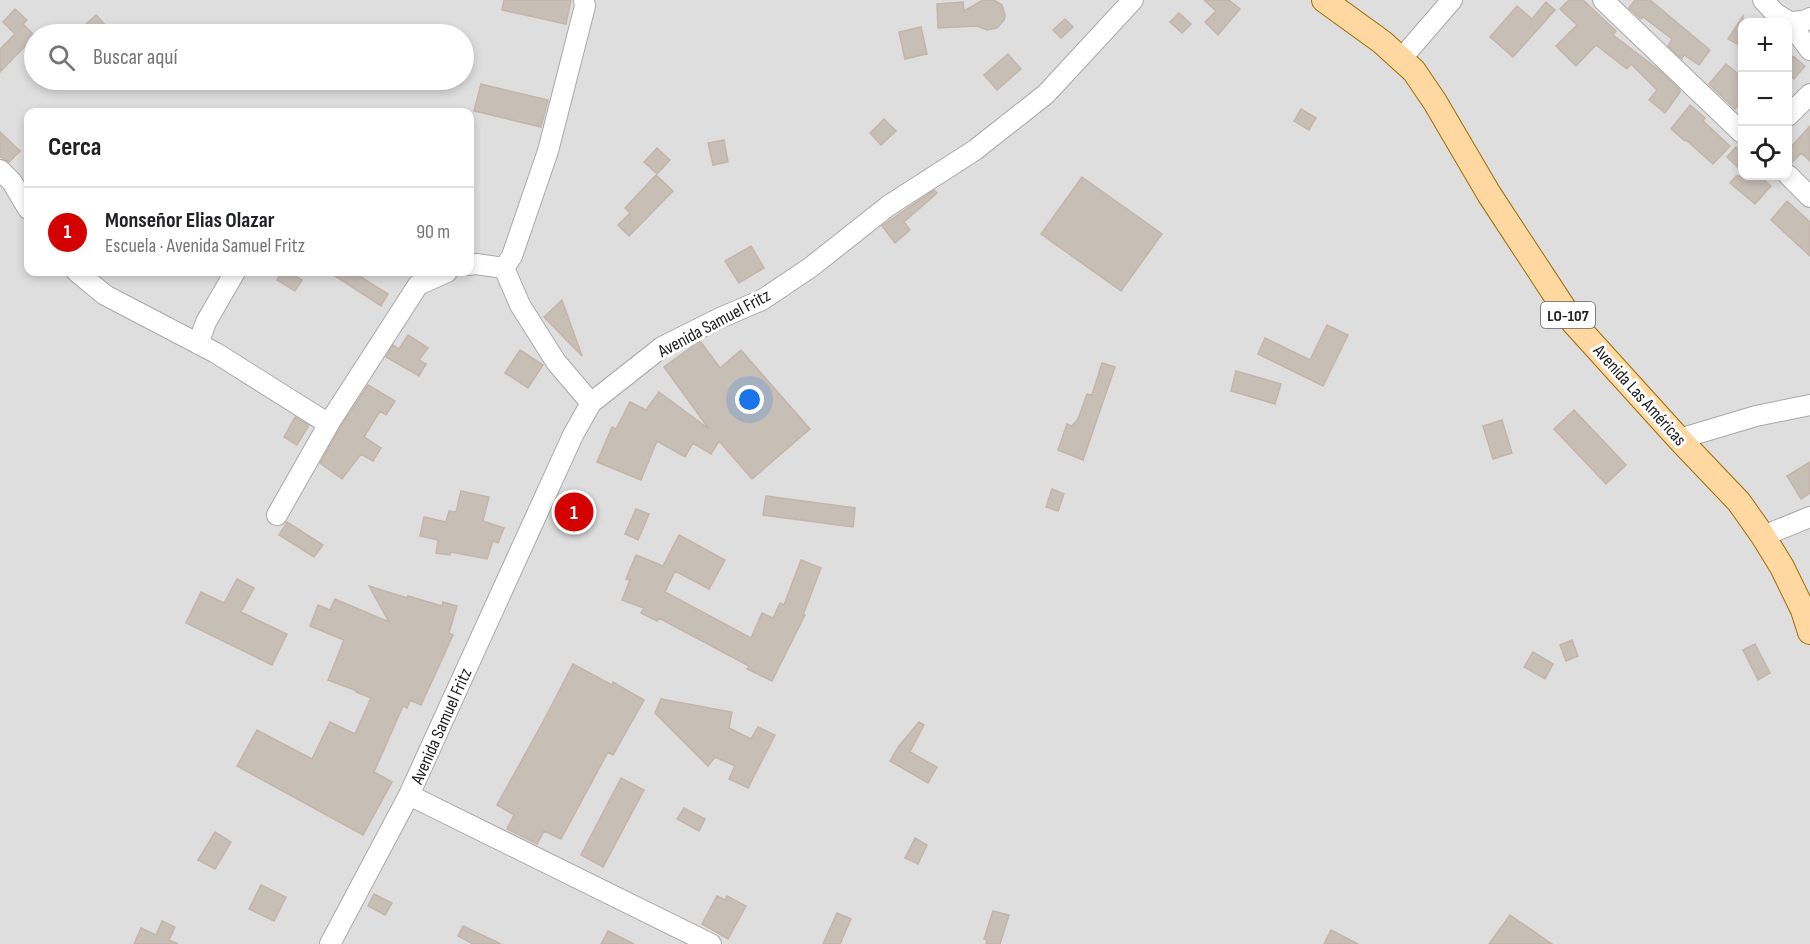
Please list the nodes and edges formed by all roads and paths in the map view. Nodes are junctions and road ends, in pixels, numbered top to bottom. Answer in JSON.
{"nodes":[{"id":1,"x":584,"y":0,"type":"edge"},
{"id":2,"x":1134,"y":0,"type":"edge"},
{"id":3,"x":1324,"y":0,"type":"edge"},
{"id":4,"x":1452,"y":0,"type":"edge"},
{"id":5,"x":1604,"y":0,"type":"edge"},
{"id":6,"x":1763,"y":0,"type":"edge"},
{"id":7,"x":1783,"y":18,"type":"edge"},
{"id":8,"x":1810,"y":18,"type":"edge"},
{"id":9,"x":1792,"y":22,"type":"edge"},
{"id":10,"x":1792,"y":26,"type":"edge"},
{"id":11,"x":1810,"y":50,"type":"edge"},
{"id":12,"x":1401,"y":59,"type":"junction"},
{"id":13,"x":1810,"y":94,"type":"edge"},
{"id":14,"x":1792,"y":112,"type":"edge"},
{"id":15,"x":1738,"y":128,"type":"edge"},
{"id":16,"x":0,"y":170,"type":"edge"},
{"id":17,"x":1792,"y":179,"type":"edge"},
{"id":18,"x":1810,"y":196,"type":"edge"},
{"id":19,"x":24,"y":202,"type":"edge"},
{"id":20,"x":474,"y":263,"type":"edge"},
{"id":21,"x":504,"y":268,"type":"junction"},
{"id":22,"x":82,"y":276,"type":"edge"},
{"id":23,"x":233,"y":276,"type":"edge"},
{"id":24,"x":438,"y":276,"type":"edge"},
{"id":25,"x":198,"y":344,"type":"junction"},
{"id":26,"x":591,"y":404,"type":"junction"},
{"id":27,"x":1810,"y":405,"type":"edge"},
{"id":28,"x":331,"y":420,"type":"junction"},
{"id":29,"x":1679,"y":439,"type":"junction"},
{"id":30,"x":277,"y":515,"type":"dead end"},
{"id":31,"x":1810,"y":518,"type":"edge"},
{"id":32,"x":1763,"y":536,"type":"junction"},
{"id":33,"x":1810,"y":632,"type":"edge"},
{"id":34,"x":409,"y":795,"type":"junction"},
{"id":35,"x":330,"y":944,"type":"edge"},
{"id":36,"x":711,"y":944,"type":"edge"}],
"edges":[{"from":1,"to":21,"type":"street"},
{"from":2,"to":26,"type":"street","name":"Avenida Samuel Fritz"},
{"from":3,"to":12,"type":"main road","name":"Avenida Las Américas","number":"LO-107"},
{"from":4,"to":12,"type":"street"},
{"from":5,"to":15,"type":"street"},
{"from":6,"to":7,"type":"street"},
{"from":8,"to":9,"type":"street"},
{"from":10,"to":11,"type":"street"},
{"from":12,"to":29,"type":"main road","name":"Avenida Las Américas","number":"LO-107"},
{"from":13,"to":14,"type":"street"},
{"from":16,"to":19,"type":"street"},
{"from":17,"to":18,"type":"street"},
{"from":20,"to":21,"type":"street"},
{"from":21,"to":26,"type":"street"},
{"from":22,"to":25,"type":"street"},
{"from":23,"to":25,"type":"street"},
{"from":24,"to":28,"type":"street"},
{"from":25,"to":28,"type":"street"},
{"from":26,"to":34,"type":"street","name":"Avenida Samuel Fritz"},
{"from":27,"to":29,"type":"street"},
{"from":28,"to":30,"type":"street"},
{"from":29,"to":32,"type":"main road","name":"Avenida Las Américas","number":"LO-107"},
{"from":31,"to":32,"type":"street"},
{"from":32,"to":33,"type":"main road","name":"Avenida Las Américas","number":"LO-107"},
{"from":34,"to":35,"type":"street","name":"Avenida Samuel Fritz"},
{"from":34,"to":36,"type":"street"}]}
